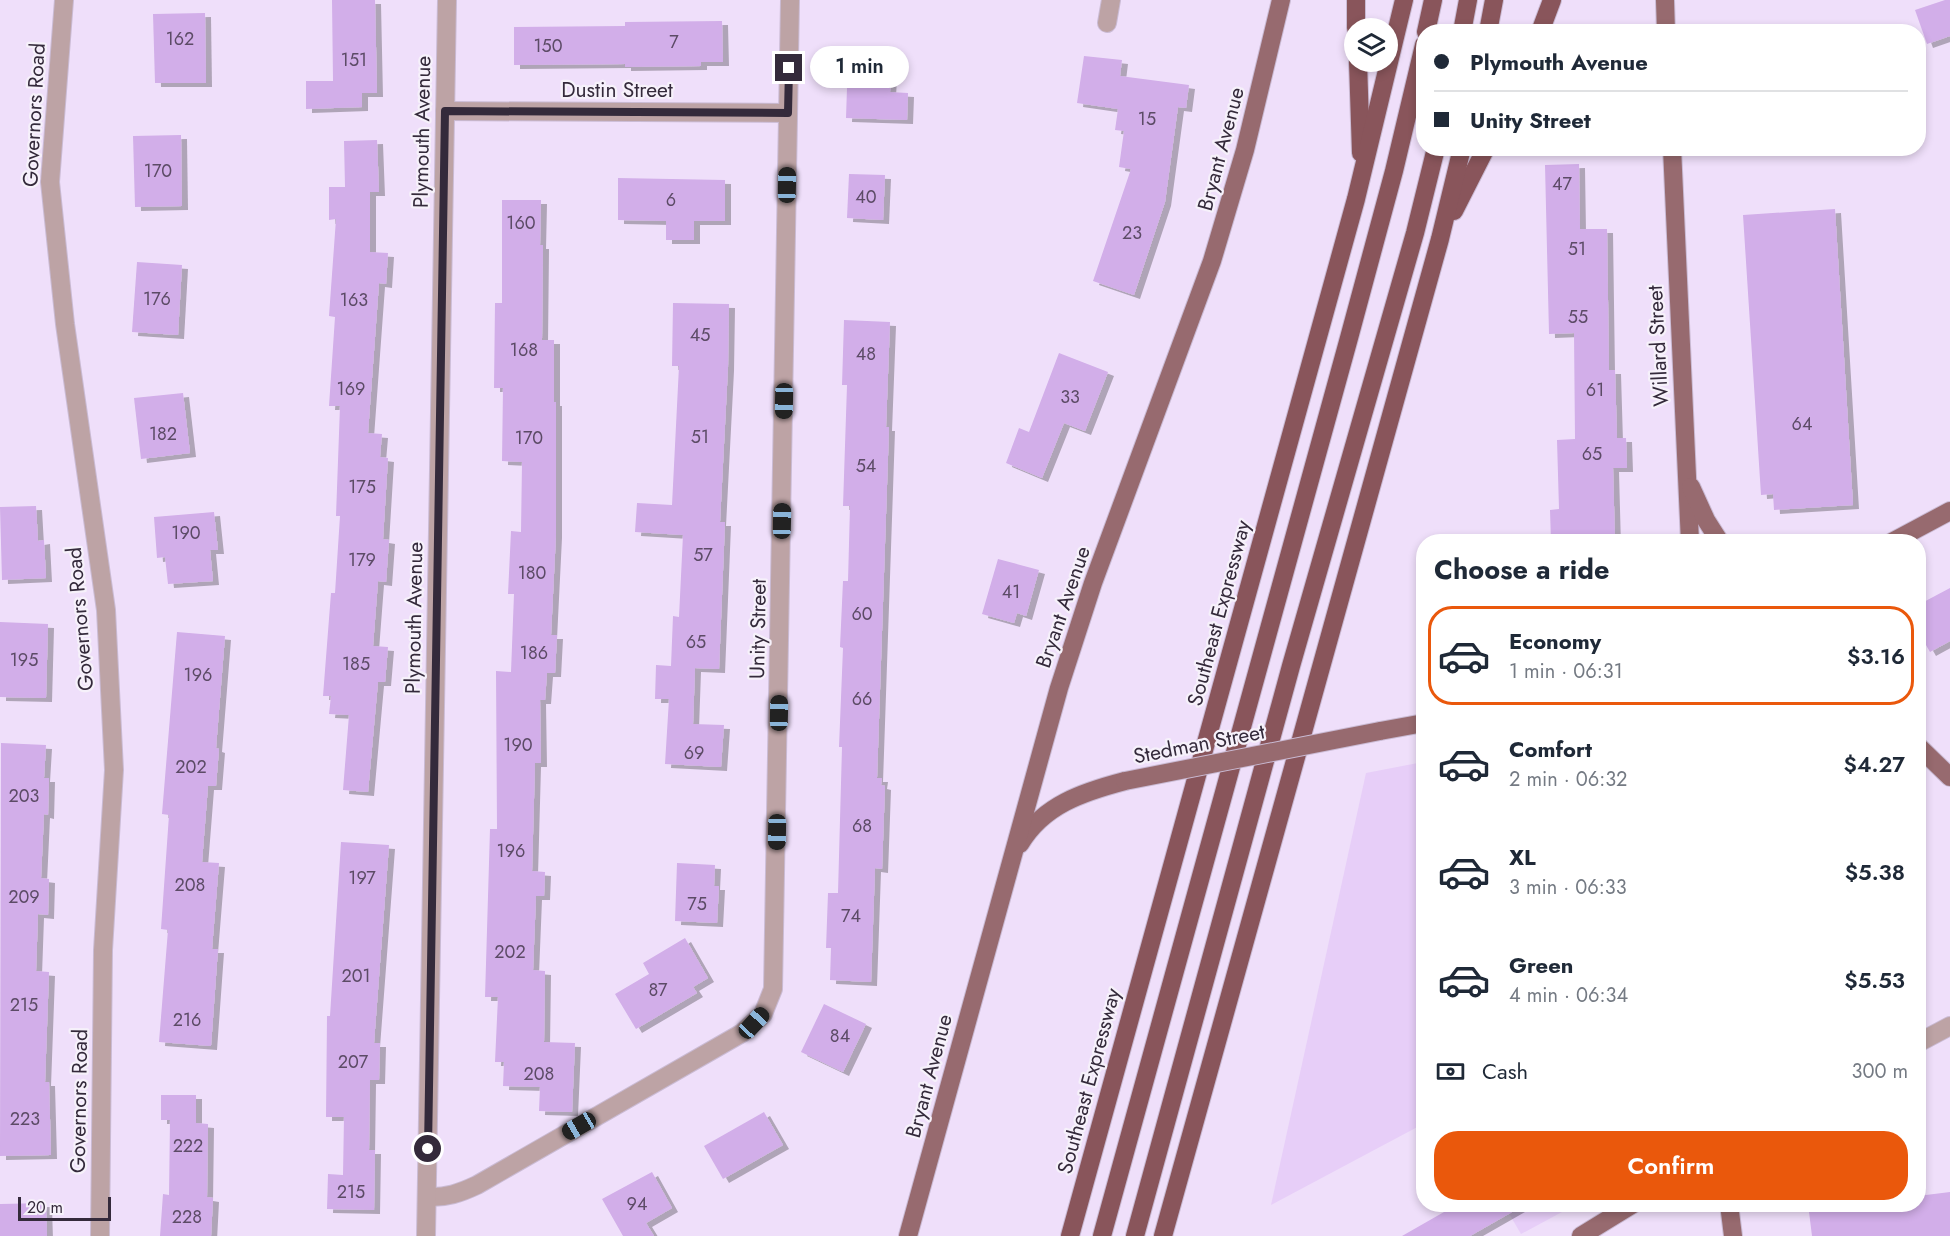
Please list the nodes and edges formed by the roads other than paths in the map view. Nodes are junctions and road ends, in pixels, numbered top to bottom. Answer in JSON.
{"nodes":[{"id":1,"x":64,"y":0,"type":"edge"},
{"id":2,"x":447,"y":0,"type":"edge"},
{"id":3,"x":790,"y":0,"type":"edge"},
{"id":4,"x":1111,"y":0,"type":"edge"},
{"id":5,"x":1281,"y":0,"type":"edge"},
{"id":6,"x":1356,"y":0,"type":"edge"},
{"id":7,"x":1404,"y":0,"type":"edge"},
{"id":8,"x":1433,"y":0,"type":"edge"},
{"id":9,"x":1468,"y":0,"type":"edge"},
{"id":10,"x":1494,"y":0,"type":"edge"},
{"id":11,"x":1552,"y":0,"type":"edge"},
{"id":12,"x":1665,"y":0,"type":"edge"},
{"id":13,"x":1356,"y":18,"type":"edge"},
{"id":14,"x":1107,"y":23,"type":"dead end"},
{"id":15,"x":1428,"y":24,"type":"edge"},
{"id":16,"x":1464,"y":24,"type":"edge"},
{"id":17,"x":1490,"y":24,"type":"edge"},
{"id":18,"x":1543,"y":24,"type":"edge"},
{"id":19,"x":1666,"y":24,"type":"edge"},
{"id":20,"x":1358,"y":72,"type":"edge"},
{"id":21,"x":1416,"y":79,"type":"edge"},
{"id":22,"x":445,"y":111,"type":"junction"},
{"id":23,"x":788,"y":113,"type":"junction"},
{"id":24,"x":1434,"y":156,"type":"edge"},
{"id":25,"x":1460,"y":156,"type":"edge"},
{"id":26,"x":1482,"y":156,"type":"edge"},
{"id":27,"x":1671,"y":156,"type":"edge"},
{"id":28,"x":1362,"y":174,"type":"junction"},
{"id":29,"x":1440,"y":240,"type":"junction"},
{"id":30,"x":1686,"y":472,"type":"junction"},
{"id":31,"x":1950,"y":511,"type":"edge"},
{"id":32,"x":1690,"y":534,"type":"edge"},
{"id":33,"x":1715,"y":534,"type":"edge"},
{"id":34,"x":1907,"y":534,"type":"edge"},
{"id":35,"x":1416,"y":724,"type":"edge"},
{"id":36,"x":1926,"y":754,"type":"edge"},
{"id":37,"x":1950,"y":777,"type":"edge"},
{"id":38,"x":1011,"y":859,"type":"junction"},
{"id":39,"x":1950,"y":1026,"type":"edge"},
{"id":40,"x":1926,"y":1039,"type":"edge"},
{"id":41,"x":427,"y":1197,"type":"junction"},
{"id":42,"x":1621,"y":1212,"type":"edge"},
{"id":43,"x":1730,"y":1212,"type":"edge"},
{"id":44,"x":100,"y":1236,"type":"edge"},
{"id":45,"x":426,"y":1236,"type":"edge"},
{"id":46,"x":908,"y":1236,"type":"edge"},
{"id":47,"x":1070,"y":1236,"type":"edge"},
{"id":48,"x":1102,"y":1236,"type":"edge"},
{"id":49,"x":1135,"y":1236,"type":"edge"},
{"id":50,"x":1163,"y":1236,"type":"edge"},
{"id":51,"x":1581,"y":1236,"type":"edge"},
{"id":52,"x":1733,"y":1236,"type":"edge"}],
"edges":[{"from":1,"to":44,"type":"street","name":"Governors Road"},
{"from":2,"to":22,"type":"street","name":"Plymouth Avenue"},
{"from":3,"to":23,"type":"street","name":"Unity Street"},
{"from":4,"to":14,"type":"street"},
{"from":5,"to":38,"type":"main road","name":"Bryant Avenue"},
{"from":6,"to":13,"type":"highway"},
{"from":7,"to":28,"type":"highway","name":"Southeast Expressway"},
{"from":8,"to":15,"type":"highway"},
{"from":9,"to":16,"type":"highway"},
{"from":10,"to":17,"type":"highway"},
{"from":11,"to":18,"type":"highway"},
{"from":12,"to":19,"type":"main road"},
{"from":20,"to":28,"type":"highway"},
{"from":21,"to":48,"type":"highway"},
{"from":22,"to":23,"type":"street","name":"Dustin Street"},
{"from":22,"to":41,"type":"street","name":"Plymouth Avenue"},
{"from":23,"to":41,"type":"street","name":"Unity Street"},
{"from":24,"to":49,"type":"highway"},
{"from":25,"to":29,"type":"highway"},
{"from":26,"to":29,"type":"highway"},
{"from":27,"to":30,"type":"main road","name":"Willard Street"},
{"from":28,"to":47,"type":"highway","name":"Southeast Expressway"},
{"from":29,"to":50,"type":"highway"},
{"from":30,"to":32,"type":"main road","name":"Willard Street"},
{"from":30,"to":33,"type":"main road"},
{"from":31,"to":34,"type":"main road"},
{"from":35,"to":38,"type":"main road","name":"Stedman Street","bridge":true},
{"from":36,"to":37,"type":"main road"},
{"from":38,"to":46,"type":"main road","name":"Bryant Avenue"},
{"from":39,"to":40,"type":"street"},
{"from":41,"to":45,"type":"street","name":"Plymouth Avenue"},
{"from":42,"to":51,"type":"main road"},
{"from":43,"to":52,"type":"main road"}]}
